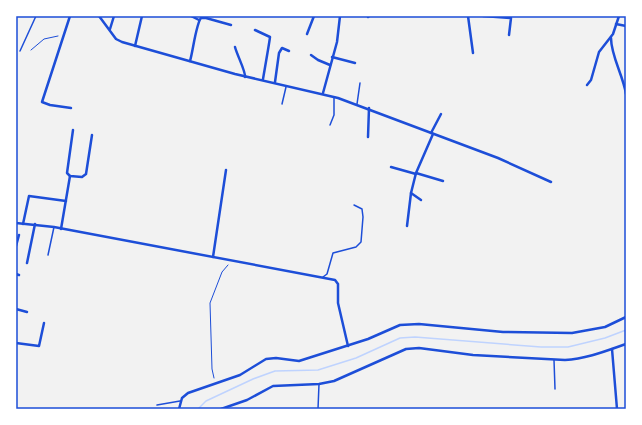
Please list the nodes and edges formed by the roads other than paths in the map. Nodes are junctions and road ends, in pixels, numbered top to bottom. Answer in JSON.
{"nodes":[{"id":1,"x":36,"y":16,"type":"edge"},
{"id":2,"x":70,"y":16,"type":"edge"},
{"id":3,"x":99,"y":16,"type":"edge"},
{"id":4,"x":114,"y":16,"type":"edge"},
{"id":5,"x":142,"y":16,"type":"edge"},
{"id":6,"x":191,"y":16,"type":"edge"},
{"id":7,"x":314,"y":16,"type":"edge"},
{"id":8,"x":340,"y":16,"type":"edge"},
{"id":9,"x":468,"y":16,"type":"edge"},
{"id":10,"x":483,"y":16,"type":"edge"},
{"id":11,"x":619,"y":16,"type":"edge"},
{"id":12,"x":199,"y":20,"type":"junction"},
{"id":13,"x":616,"y":24,"type":"junction"},
{"id":14,"x":231,"y":25,"type":"dead end"},
{"id":15,"x":626,"y":26,"type":"edge"},
{"id":16,"x":110,"y":30,"type":"junction"},
{"id":17,"x":255,"y":30,"type":"dead end"},
{"id":18,"x":307,"y":34,"type":"dead end"},
{"id":19,"x":509,"y":35,"type":"dead end"},
{"id":20,"x":611,"y":38,"type":"junction"},
{"id":21,"x":136,"y":46,"type":"junction"},
{"id":22,"x":235,"y":47,"type":"dead end"},
{"id":23,"x":20,"y":51,"type":"dead end"},
{"id":24,"x":289,"y":51,"type":"dead end"},
{"id":25,"x":473,"y":53,"type":"dead end"},
{"id":26,"x":311,"y":55,"type":"dead end"},
{"id":27,"x":332,"y":57,"type":"junction"},
{"id":28,"x":190,"y":61,"type":"junction"},
{"id":29,"x":355,"y":63,"type":"dead end"},
{"id":30,"x":330,"y":65,"type":"junction"},
{"id":31,"x":246,"y":77,"type":"junction"},
{"id":32,"x":263,"y":80,"type":"junction"},
{"id":33,"x":275,"y":82,"type":"junction"},
{"id":34,"x":360,"y":83,"type":"dead end"},
{"id":35,"x":286,"y":85,"type":"junction"},
{"id":36,"x":587,"y":85,"type":"dead end"},
{"id":37,"x":323,"y":93,"type":"junction"},
{"id":38,"x":626,"y":94,"type":"edge"},
{"id":39,"x":334,"y":96,"type":"junction"},
{"id":40,"x":282,"y":104,"type":"dead end"},
{"id":41,"x":357,"y":104,"type":"junction"},
{"id":42,"x":71,"y":108,"type":"dead end"},
{"id":43,"x":368,"y":108,"type":"junction"},
{"id":44,"x":441,"y":114,"type":"dead end"},
{"id":45,"x":330,"y":125,"type":"dead end"},
{"id":46,"x":73,"y":130,"type":"dead end"},
{"id":47,"x":432,"y":133,"type":"junction"},
{"id":48,"x":92,"y":135,"type":"dead end"},
{"id":49,"x":368,"y":137,"type":"dead end"},
{"id":50,"x":391,"y":167,"type":"dead end"},
{"id":51,"x":226,"y":170,"type":"dead end"},
{"id":52,"x":416,"y":173,"type":"junction"},
{"id":53,"x":70,"y":176,"type":"junction"},
{"id":54,"x":443,"y":182,"type":"dead end"},
{"id":55,"x":551,"y":182,"type":"dead end"},
{"id":56,"x":411,"y":193,"type":"junction"},
{"id":57,"x":421,"y":200,"type":"dead end"},
{"id":58,"x":66,"y":201,"type":"junction"},
{"id":59,"x":354,"y":205,"type":"dead end"},
{"id":60,"x":16,"y":223,"type":"edge"},
{"id":61,"x":23,"y":224,"type":"junction"},
{"id":62,"x":35,"y":224,"type":"junction"},
{"id":63,"x":407,"y":226,"type":"dead end"},
{"id":64,"x":54,"y":228,"type":"junction"},
{"id":65,"x":61,"y":229,"type":"junction"},
{"id":66,"x":19,"y":235,"type":"dead end"},
{"id":67,"x":16,"y":246,"type":"edge"},
{"id":68,"x":48,"y":255,"type":"dead end"},
{"id":69,"x":213,"y":257,"type":"junction"},
{"id":70,"x":27,"y":263,"type":"dead end"},
{"id":71,"x":322,"y":278,"type":"junction"},
{"id":72,"x":16,"y":309,"type":"edge"},
{"id":73,"x":27,"y":312,"type":"dead end"},
{"id":74,"x":626,"y":317,"type":"edge"},
{"id":75,"x":44,"y":323,"type":"dead end"},
{"id":76,"x":16,"y":343,"type":"edge"},
{"id":77,"x":626,"y":344,"type":"edge"},
{"id":78,"x":348,"y":346,"type":"junction"},
{"id":79,"x":612,"y":349,"type":"junction"},
{"id":80,"x":554,"y":360,"type":"junction"},
{"id":81,"x":319,"y":384,"type":"junction"},
{"id":82,"x":555,"y":389,"type":"dead end"},
{"id":83,"x":180,"y":401,"type":"junction"},
{"id":84,"x":157,"y":405,"type":"dead end"},
{"id":85,"x":180,"y":409,"type":"edge"},
{"id":86,"x":221,"y":409,"type":"edge"},
{"id":87,"x":318,"y":409,"type":"edge"},
{"id":88,"x":617,"y":409,"type":"edge"}],
"edges":[{"from":1,"to":23,"type":"lane"},
{"from":2,"to":42,"type":"street"},
{"from":3,"to":16,"type":"street"},
{"from":4,"to":16,"type":"street"},
{"from":5,"to":21,"type":"street"},
{"from":6,"to":12,"type":"street"},
{"from":7,"to":18,"type":"street"},
{"from":8,"to":27,"type":"street"},
{"from":9,"to":25,"type":"street"},
{"from":10,"to":19,"type":"street"},
{"from":11,"to":13,"type":"street"},
{"from":12,"to":14,"type":"street"},
{"from":12,"to":28,"type":"street"},
{"from":13,"to":15,"type":"street"},
{"from":13,"to":20,"type":"street"},
{"from":16,"to":21,"type":"street"},
{"from":17,"to":32,"type":"street"},
{"from":20,"to":36,"type":"street"},
{"from":20,"to":38,"type":"street"},
{"from":21,"to":28,"type":"street"},
{"from":22,"to":31,"type":"street"},
{"from":24,"to":33,"type":"street"},
{"from":26,"to":30,"type":"street"},
{"from":27,"to":29,"type":"street"},
{"from":27,"to":30,"type":"street"},
{"from":28,"to":31,"type":"street"},
{"from":30,"to":37,"type":"street"},
{"from":31,"to":32,"type":"street"},
{"from":32,"to":33,"type":"street"},
{"from":33,"to":35,"type":"street"},
{"from":34,"to":41,"type":"lane"},
{"from":35,"to":37,"type":"street"},
{"from":35,"to":40,"type":"lane"},
{"from":37,"to":39,"type":"street"},
{"from":39,"to":41,"type":"street"},
{"from":39,"to":45,"type":"lane"},
{"from":41,"to":43,"type":"street"},
{"from":43,"to":47,"type":"street"},
{"from":43,"to":49,"type":"street"},
{"from":44,"to":47,"type":"street"},
{"from":46,"to":53,"type":"street"},
{"from":47,"to":52,"type":"street"},
{"from":47,"to":55,"type":"street"},
{"from":48,"to":53,"type":"street"},
{"from":50,"to":52,"type":"street"},
{"from":51,"to":69,"type":"street"},
{"from":52,"to":54,"type":"street"},
{"from":52,"to":56,"type":"street"},
{"from":53,"to":58,"type":"street"},
{"from":56,"to":57,"type":"street"},
{"from":56,"to":63,"type":"street"},
{"from":58,"to":61,"type":"street"},
{"from":58,"to":65,"type":"street"},
{"from":59,"to":71,"type":"lane"},
{"from":60,"to":61,"type":"street"},
{"from":61,"to":62,"type":"street"},
{"from":62,"to":64,"type":"street"},
{"from":62,"to":70,"type":"street"},
{"from":64,"to":65,"type":"street"},
{"from":64,"to":68,"type":"lane"},
{"from":65,"to":69,"type":"street"},
{"from":66,"to":67,"type":"street"},
{"from":69,"to":71,"type":"street"},
{"from":71,"to":78,"type":"street"},
{"from":72,"to":73,"type":"street"},
{"from":74,"to":78,"type":"street"},
{"from":75,"to":76,"type":"street"},
{"from":77,"to":79,"type":"street"},
{"from":78,"to":83,"type":"street"},
{"from":79,"to":80,"type":"street"},
{"from":79,"to":88,"type":"street"},
{"from":80,"to":81,"type":"street"},
{"from":80,"to":82,"type":"lane"},
{"from":81,"to":86,"type":"street"},
{"from":81,"to":87,"type":"lane"},
{"from":83,"to":84,"type":"lane"},
{"from":83,"to":85,"type":"street"}]}
